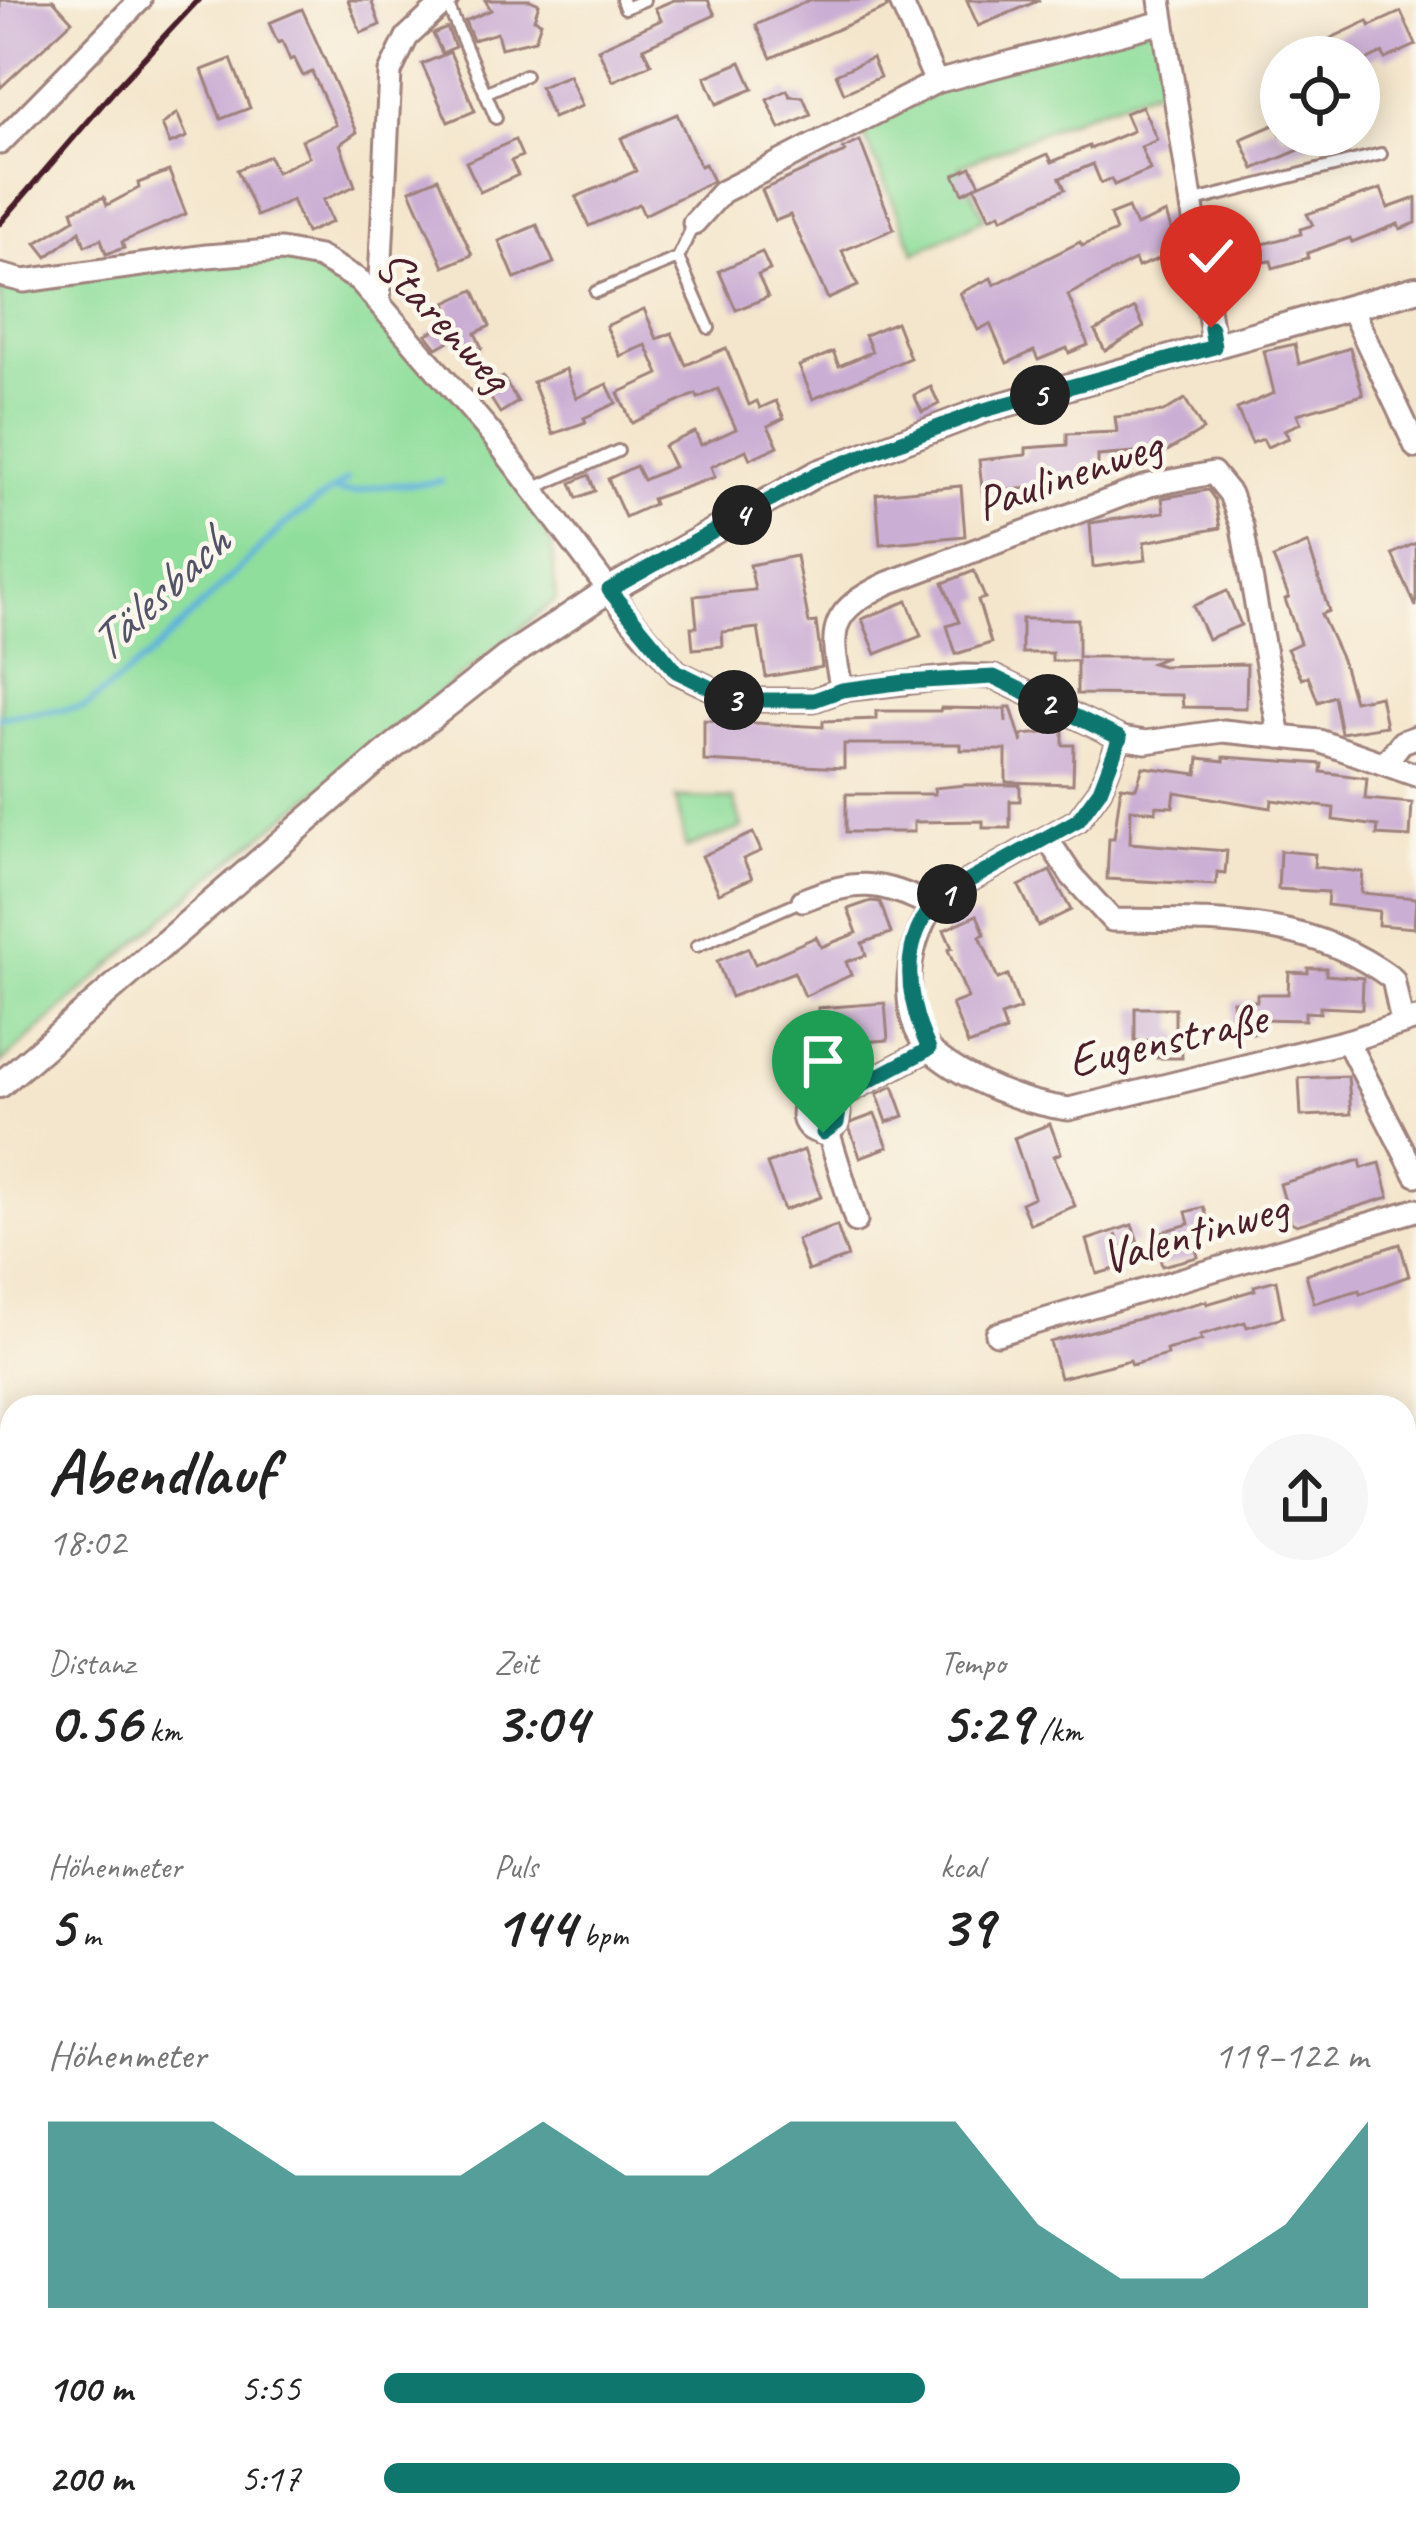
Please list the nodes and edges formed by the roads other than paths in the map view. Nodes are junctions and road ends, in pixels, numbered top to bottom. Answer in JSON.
{"nodes":[{"id":1,"x":140,"y":0,"type":"edge"},
{"id":2,"x":446,"y":0,"type":"edge"},
{"id":3,"x":622,"y":0,"type":"edge"},
{"id":4,"x":644,"y":0,"type":"edge"},
{"id":5,"x":900,"y":0,"type":"edge"},
{"id":6,"x":1162,"y":11,"type":"edge"},
{"id":7,"x":526,"y":75,"type":"dead end"},
{"id":8,"x":936,"y":82,"type":"junction"},
{"id":9,"x":484,"y":93,"type":"junction"},
{"id":10,"x":496,"y":118,"type":"dead end"},
{"id":11,"x":0,"y":143,"type":"edge"},
{"id":12,"x":1381,"y":154,"type":"dead end"},
{"id":13,"x":1191,"y":202,"type":"junction"},
{"id":14,"x":694,"y":223,"type":"joint"},
{"id":15,"x":677,"y":258,"type":"junction"},
{"id":16,"x":0,"y":275,"type":"edge"},
{"id":17,"x":1416,"y":289,"type":"edge"},
{"id":18,"x":596,"y":292,"type":"dead end"},
{"id":19,"x":379,"y":301,"type":"junction"},
{"id":20,"x":1351,"y":308,"type":"junction"},
{"id":21,"x":709,"y":328,"type":"dead end"},
{"id":22,"x":1214,"y":347,"type":"junction"},
{"id":23,"x":1416,"y":447,"type":"edge"},
{"id":24,"x":618,"y":451,"type":"dead end"},
{"id":25,"x":532,"y":489,"type":"junction"},
{"id":26,"x":609,"y":590,"type":"junction"},
{"id":27,"x":842,"y":690,"type":"junction"},
{"id":28,"x":1280,"y":736,"type":"junction"},
{"id":29,"x":1416,"y":737,"type":"edge"},
{"id":30,"x":1120,"y":738,"type":"junction"},
{"id":31,"x":1385,"y":763,"type":"junction"},
{"id":32,"x":1416,"y":775,"type":"edge"},
{"id":33,"x":1048,"y":840,"type":"junction"},
{"id":34,"x":803,"y":900,"type":"joint"},
{"id":35,"x":932,"y":906,"type":"junction"},
{"id":36,"x":697,"y":946,"type":"dead end"},
{"id":37,"x":1409,"y":1021,"type":"edge"},
{"id":38,"x":1347,"y":1041,"type":"junction"},
{"id":39,"x":929,"y":1049,"type":"junction"},
{"id":40,"x":0,"y":1085,"type":"edge"},
{"id":41,"x":833,"y":1100,"type":"junction"},
{"id":42,"x":829,"y":1131,"type":"junction"},
{"id":43,"x":1416,"y":1174,"type":"edge"},
{"id":44,"x":1416,"y":1210,"type":"edge"},
{"id":45,"x":856,"y":1221,"type":"dead end"},
{"id":46,"x":997,"y":1334,"type":"dead end"}],
"edges":[{"from":1,"to":11,"type":"street"},
{"from":2,"to":9,"type":"lane"},
{"from":2,"to":19,"type":"street"},
{"from":3,"to":4,"type":"lane"},
{"from":5,"to":8,"type":"street"},
{"from":6,"to":8,"type":"street"},
{"from":6,"to":13,"type":"street"},
{"from":7,"to":9,"type":"lane"},
{"from":8,"to":14,"type":"street"},
{"from":9,"to":10,"type":"lane"},
{"from":12,"to":13,"type":"lane"},
{"from":13,"to":22,"type":"street"},
{"from":14,"to":15,"type":"lane"},
{"from":15,"to":18,"type":"lane"},
{"from":15,"to":21,"type":"lane"},
{"from":16,"to":19,"type":"street","name":"Starenweg"},
{"from":17,"to":20,"type":"street"},
{"from":19,"to":25,"type":"street","name":"Starenweg"},
{"from":20,"to":22,"type":"street"},
{"from":20,"to":23,"type":"street"},
{"from":22,"to":26,"type":"street"},
{"from":24,"to":25,"type":"lane"},
{"from":25,"to":26,"type":"street","name":"Starenweg"},
{"from":26,"to":27,"type":"street","name":"Starenweg"},
{"from":26,"to":40,"type":"street"},
{"from":27,"to":28,"type":"street","name":"Paulinenweg"},
{"from":27,"to":30,"type":"street","name":"Starenweg"},
{"from":28,"to":30,"type":"street"},
{"from":28,"to":31,"type":"street"},
{"from":29,"to":31,"type":"street"},
{"from":30,"to":33,"type":"street"},
{"from":31,"to":32,"type":"street"},
{"from":33,"to":35,"type":"street"},
{"from":33,"to":37,"type":"street"},
{"from":34,"to":35,"type":"street"},
{"from":34,"to":36,"type":"lane"},
{"from":35,"to":39,"type":"street"},
{"from":37,"to":38,"type":"street","name":"Eugenstraße"},
{"from":38,"to":39,"type":"street","name":"Eugenstraße"},
{"from":38,"to":43,"type":"street"},
{"from":39,"to":41,"type":"street"},
{"from":41,"to":42,"type":"street"},
{"from":41,"to":42,"type":"street"},
{"from":42,"to":45,"type":"street"},
{"from":44,"to":46,"type":"street","name":"Valentinweg"}]}
